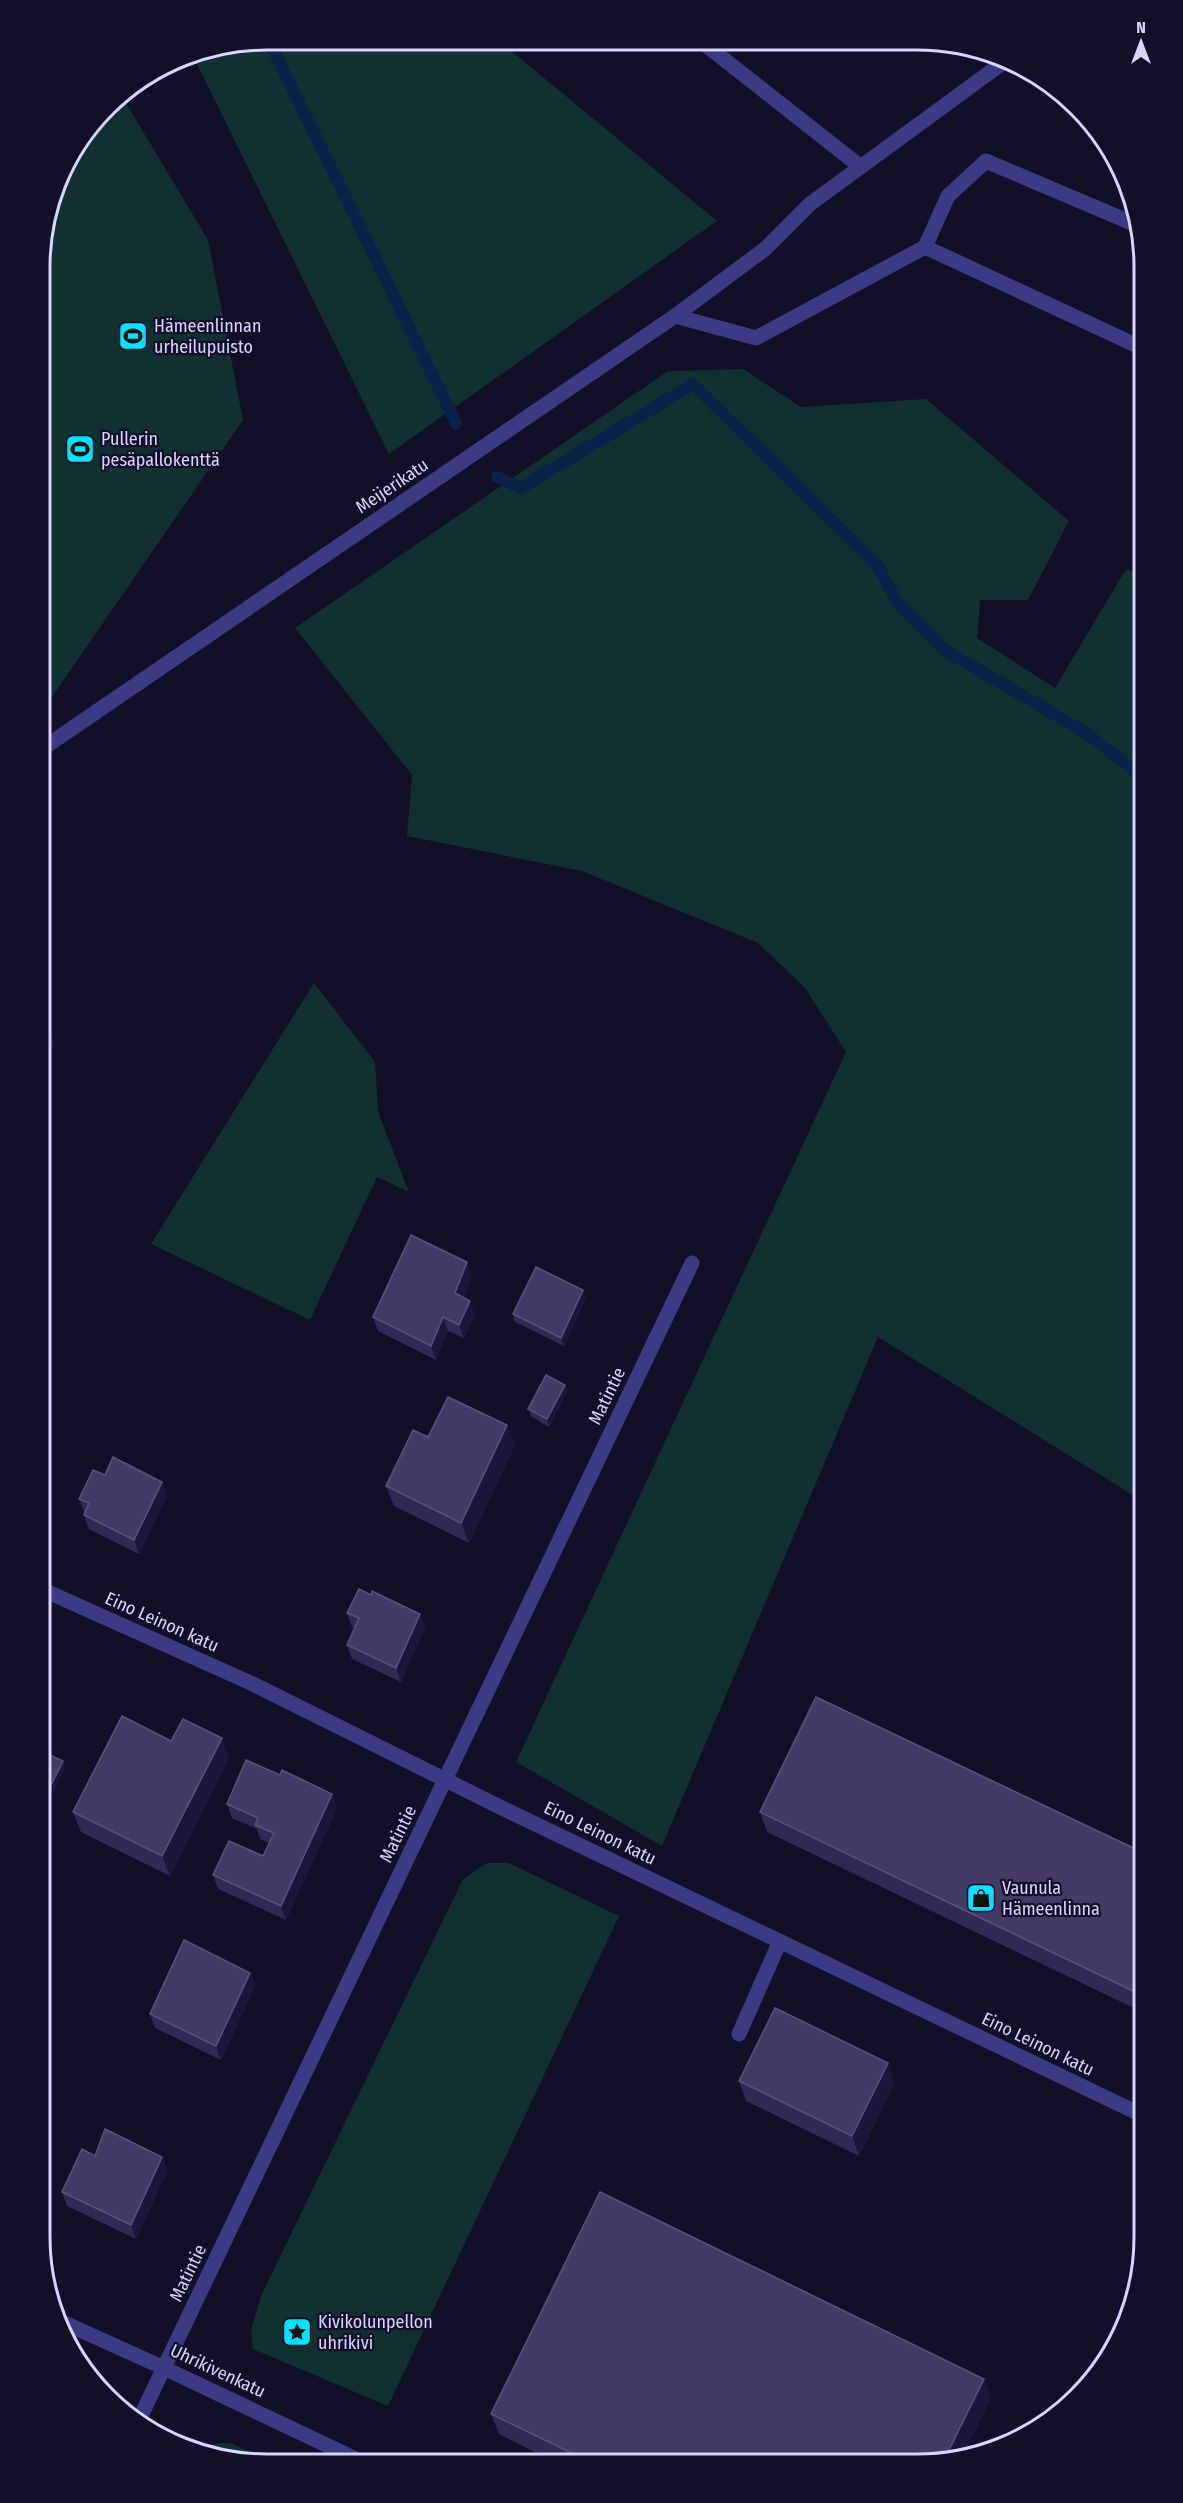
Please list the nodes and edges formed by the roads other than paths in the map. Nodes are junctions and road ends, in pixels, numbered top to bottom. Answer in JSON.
{"nodes":[{"id":1,"x":712,"y":50,"type":"edge"},
{"id":2,"x":999,"y":66,"type":"edge"},
{"id":3,"x":861,"y":167,"type":"junction"},
{"id":4,"x":1128,"y":222,"type":"edge"},
{"id":5,"x":925,"y":247,"type":"junction"},
{"id":6,"x":675,"y":316,"type":"junction"},
{"id":7,"x":1134,"y":343,"type":"edge"},
{"id":8,"x":50,"y":743,"type":"edge"},
{"id":9,"x":692,"y":1263,"type":"dead end"},
{"id":10,"x":50,"y":1593,"type":"edge"},
{"id":11,"x":445,"y":1780,"type":"junction"},
{"id":12,"x":780,"y":1941,"type":"junction"},
{"id":13,"x":739,"y":2034,"type":"dead end"},
{"id":14,"x":1134,"y":2112,"type":"edge"},
{"id":15,"x":68,"y":2325,"type":"edge"},
{"id":16,"x":164,"y":2368,"type":"junction"},
{"id":17,"x":142,"y":2414,"type":"edge"},
{"id":18,"x":345,"y":2454,"type":"edge"}],
"edges":[{"from":1,"to":3,"type":"street"},
{"from":2,"to":3,"type":"street","name":"Meijerikatu"},
{"from":3,"to":6,"type":"street","name":"Meijerikatu"},
{"from":4,"to":5,"type":"street"},
{"from":5,"to":6,"type":"street"},
{"from":5,"to":7,"type":"street"},
{"from":6,"to":8,"type":"street","name":"Meijerikatu"},
{"from":9,"to":11,"type":"street","name":"Matintie"},
{"from":10,"to":11,"type":"street","name":"Eino Leinon katu"},
{"from":11,"to":12,"type":"street","name":"Eino Leinon katu"},
{"from":11,"to":16,"type":"street","name":"Matintie"},
{"from":12,"to":13,"type":"street"},
{"from":12,"to":14,"type":"street","name":"Eino Leinon katu"},
{"from":15,"to":16,"type":"street","name":"Uhrikivenkatu"},
{"from":16,"to":17,"type":"street","name":"Matintie"},
{"from":16,"to":18,"type":"street","name":"Uhrikivenkatu"}]}
